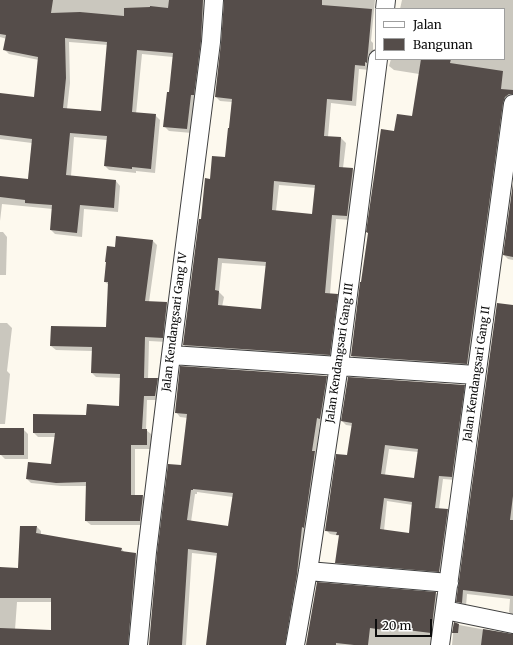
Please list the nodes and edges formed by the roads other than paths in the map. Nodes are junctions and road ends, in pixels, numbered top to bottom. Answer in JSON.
{"nodes":[{"id":1,"x":214,"y":0,"type":"edge"},
{"id":2,"x":378,"y":60,"type":"edge"},
{"id":3,"x":513,"y":104,"type":"edge"},
{"id":4,"x":171,"y":355,"type":"junction"},
{"id":5,"x":339,"y":365,"type":"junction"},
{"id":6,"x":476,"y":375,"type":"junction"},
{"id":7,"x":308,"y":571,"type":"junction"},
{"id":8,"x":449,"y":583,"type":"junction"},
{"id":9,"x":445,"y":610,"type":"junction"},
{"id":10,"x":513,"y":624,"type":"edge"},
{"id":11,"x":138,"y":645,"type":"edge"},
{"id":12,"x":294,"y":645,"type":"edge"},
{"id":13,"x":440,"y":645,"type":"edge"}],
"edges":[{"from":1,"to":4,"type":"street","name":"Jalan Kendangsari Gang IV"},
{"from":2,"to":5,"type":"street","name":"Jalan Kendangsari Gang III"},
{"from":3,"to":6,"type":"street","name":"Jalan Kendangsari Gang II"},
{"from":4,"to":5,"type":"street"},
{"from":4,"to":11,"type":"street","name":"Jalan Kendangsari Gang IV"},
{"from":5,"to":6,"type":"street"},
{"from":5,"to":7,"type":"street","name":"Jalan Kendangsari Gang III"},
{"from":6,"to":8,"type":"street","name":"Jalan Kendangsari Gang II"},
{"from":7,"to":8,"type":"street"},
{"from":7,"to":12,"type":"street","name":"Jalan Kendangsari Gang III"},
{"from":8,"to":9,"type":"street","name":"Jalan Kendangsari Gang II"},
{"from":9,"to":10,"type":"street"},
{"from":9,"to":13,"type":"street","name":"Jalan Kendangsari Gang II"}]}
